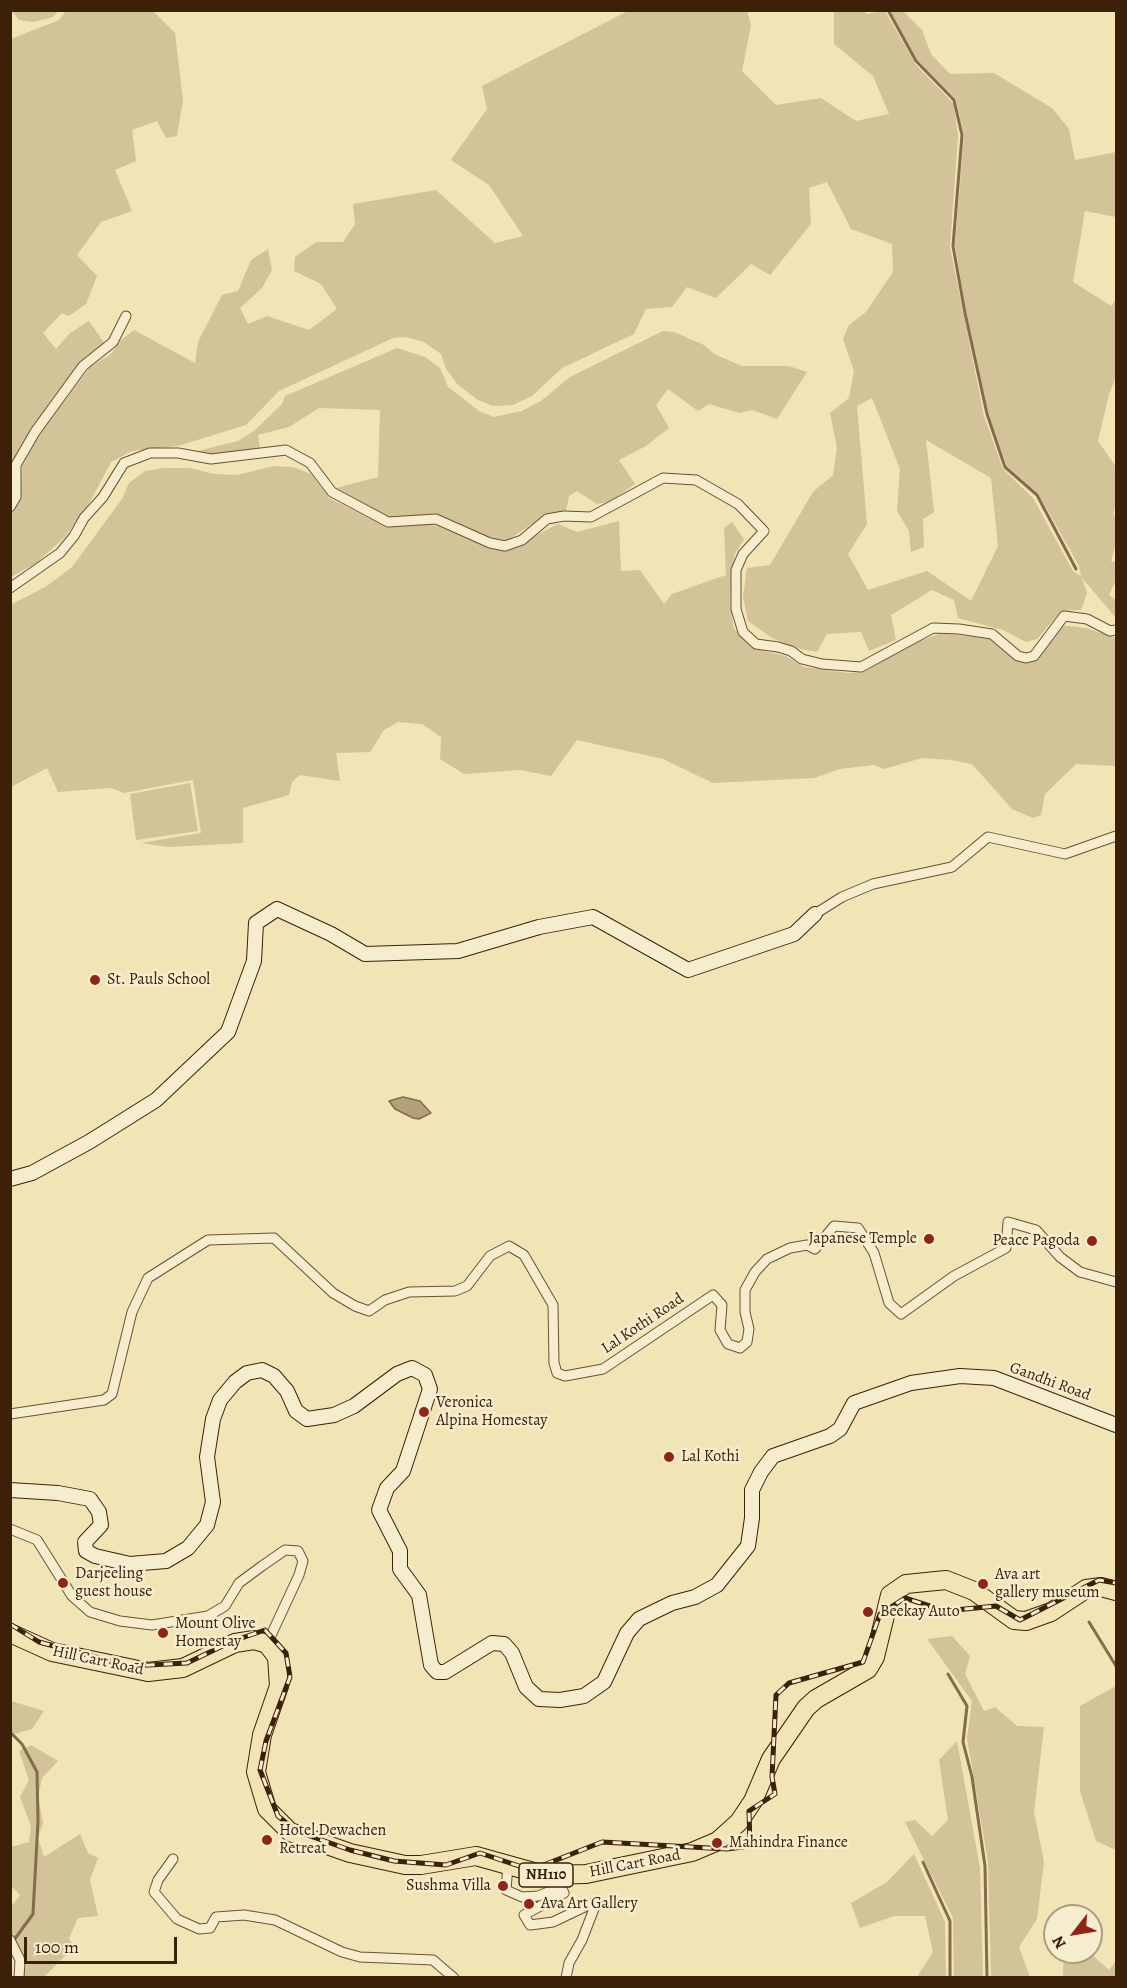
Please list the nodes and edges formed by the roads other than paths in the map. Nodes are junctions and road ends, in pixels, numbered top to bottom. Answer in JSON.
{"nodes":[{"id":1,"x":126,"y":316,"type":"dead end"},
{"id":2,"x":10,"y":507,"type":"edge"},
{"id":3,"x":10,"y":588,"type":"edge"},
{"id":4,"x":1116,"y":630,"type":"edge"},
{"id":5,"x":1116,"y":836,"type":"edge"},
{"id":6,"x":815,"y":914,"type":"joint"},
{"id":7,"x":10,"y":1179,"type":"edge"},
{"id":8,"x":1116,"y":1282,"type":"edge"},
{"id":9,"x":10,"y":1414,"type":"edge"},
{"id":10,"x":1116,"y":1425,"type":"edge"},
{"id":11,"x":10,"y":1490,"type":"edge"},
{"id":12,"x":10,"y":1529,"type":"edge"},
{"id":13,"x":1116,"y":1591,"type":"edge"},
{"id":14,"x":10,"y":1633,"type":"edge"},
{"id":15,"x":267,"y":1644,"type":"junction"},
{"id":16,"x":173,"y":1859,"type":"dead end"},
{"id":17,"x":508,"y":1865,"type":"junction"},
{"id":18,"x":10,"y":1940,"type":"edge"},
{"id":19,"x":19,"y":1977,"type":"edge"},
{"id":20,"x":454,"y":1977,"type":"edge"},
{"id":21,"x":566,"y":1977,"type":"edge"}],
"edges":[{"from":1,"to":2,"type":"street"},
{"from":3,"to":4,"type":"street"},
{"from":5,"to":6,"type":"street"},
{"from":6,"to":7,"type":"main road"},
{"from":8,"to":9,"type":"street","name":"Lal Kothi Road"},
{"from":10,"to":11,"type":"main road","name":"Gandhi Road"},
{"from":12,"to":15,"type":"street"},
{"from":13,"to":17,"type":"highway","name":"Hill Cart Road","number":"NH110"},
{"from":14,"to":15,"type":"highway","name":"Hill Cart Road"},
{"from":15,"to":17,"type":"highway","name":"Hill Cart Road","number":"NH110"},
{"from":16,"to":20,"type":"street"},
{"from":17,"to":21,"type":"street"},
{"from":18,"to":19,"type":"street"}]}
